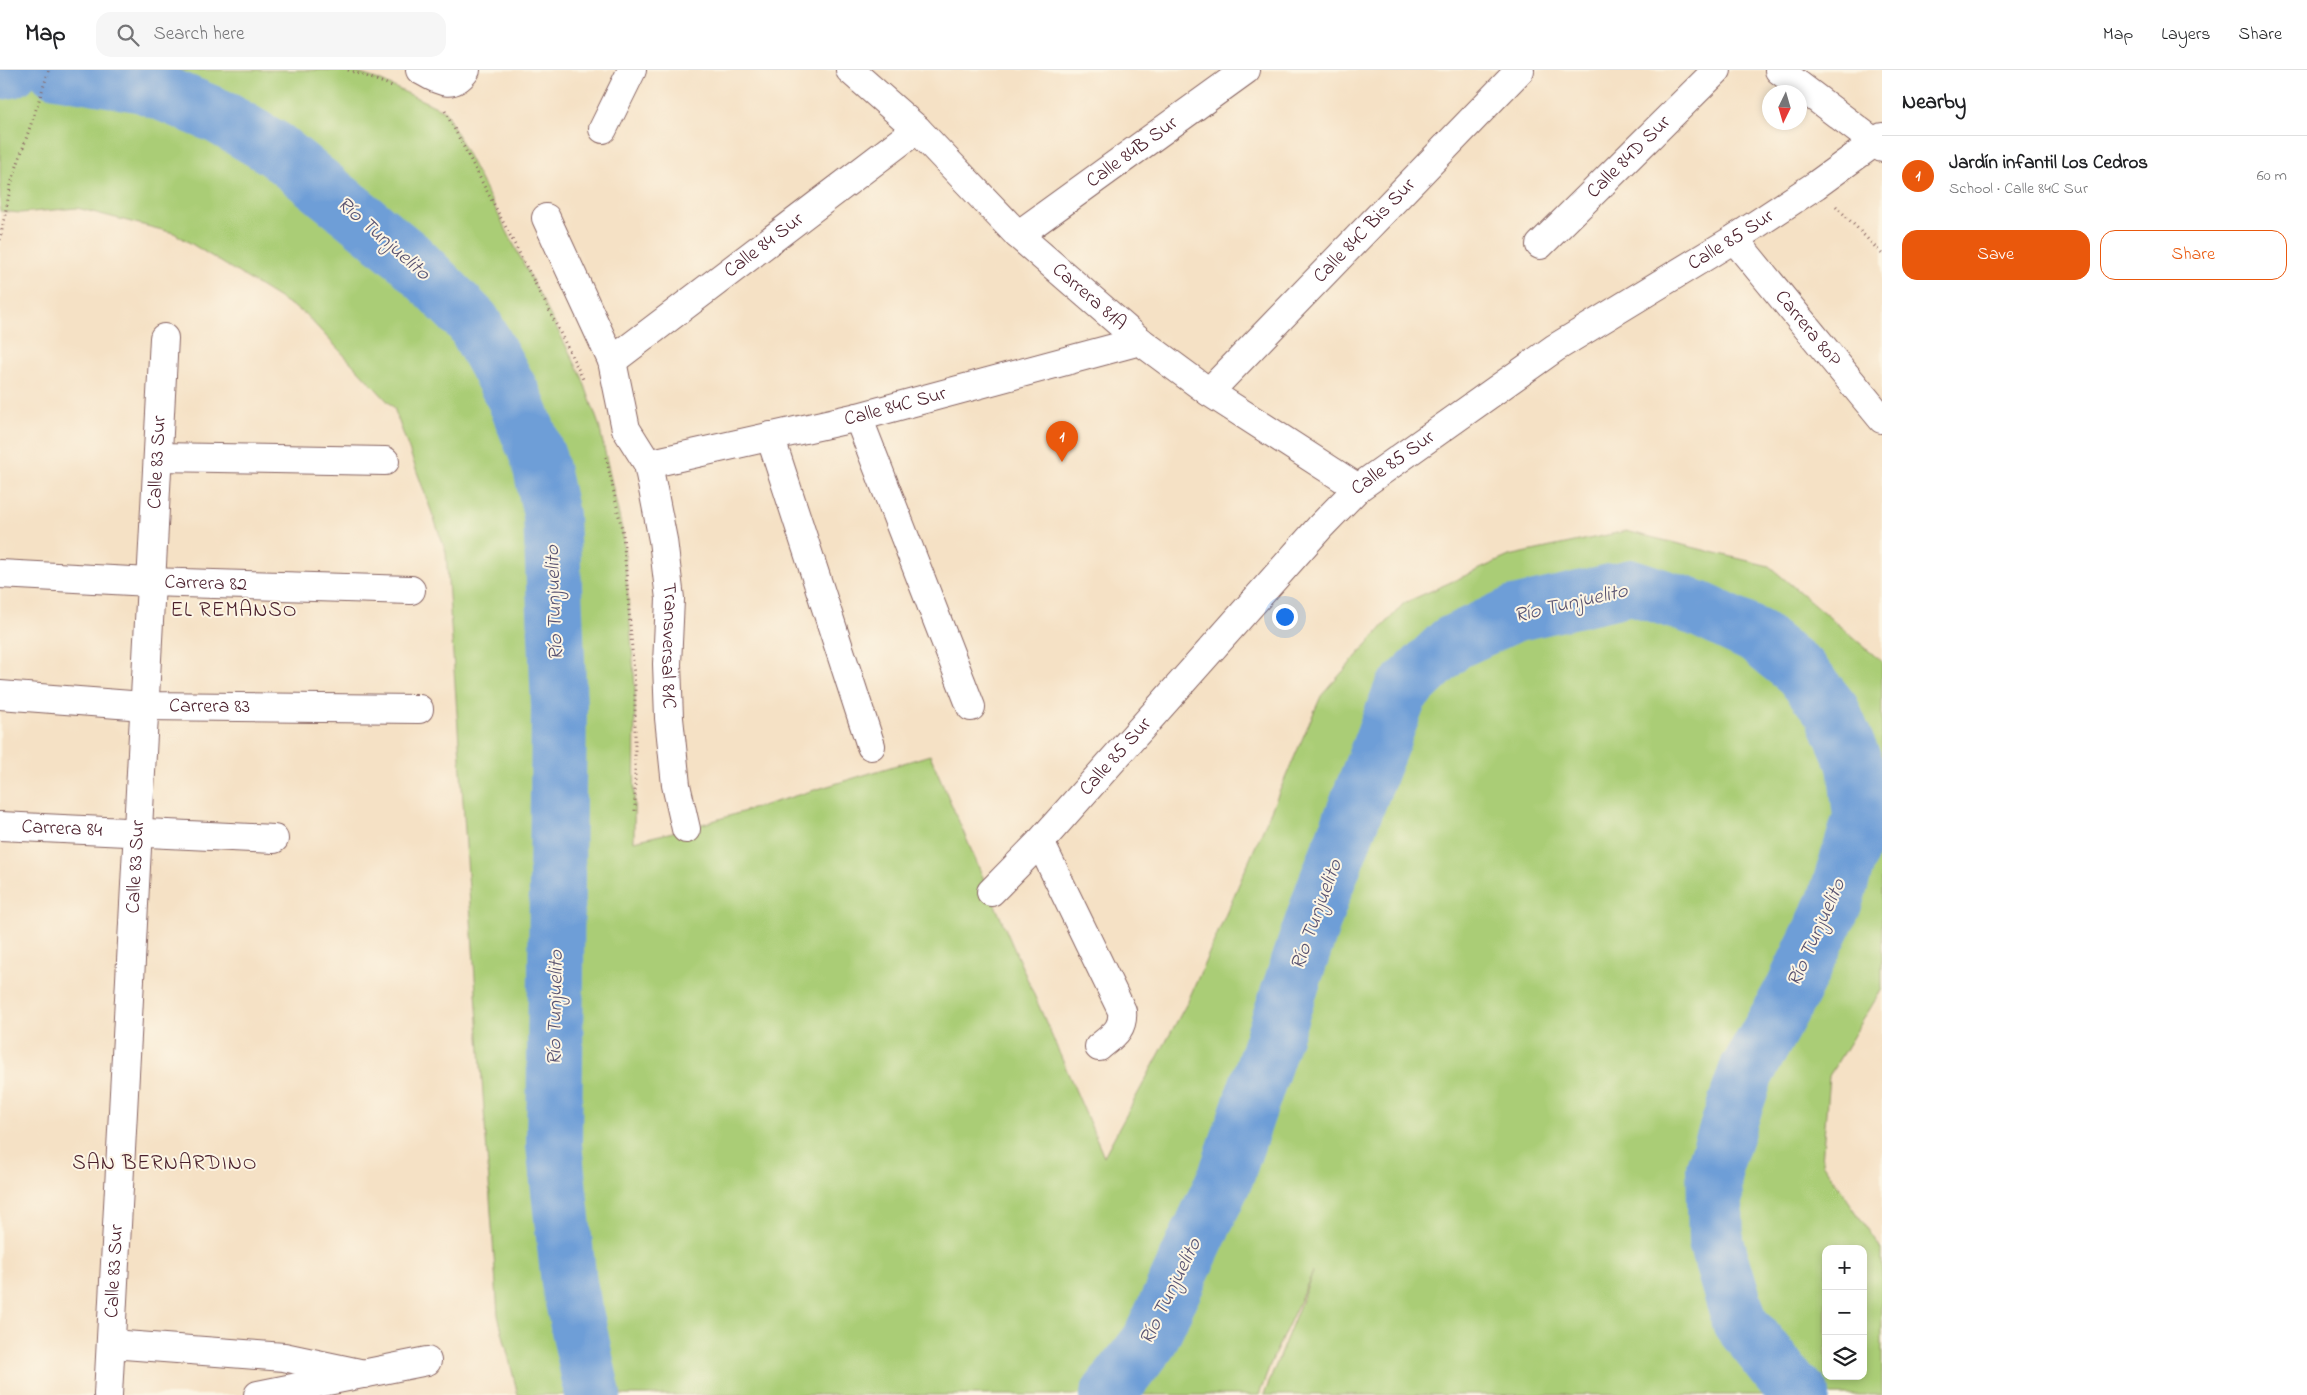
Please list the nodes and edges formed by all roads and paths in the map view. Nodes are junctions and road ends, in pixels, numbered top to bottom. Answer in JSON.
{"nodes":[{"id":1,"x":49,"y":70,"type":"edge"},
{"id":2,"x":420,"y":70,"type":"edge"},
{"id":3,"x":632,"y":70,"type":"edge"},
{"id":4,"x":850,"y":70,"type":"edge"},
{"id":5,"x":1246,"y":70,"type":"edge"},
{"id":6,"x":1520,"y":70,"type":"edge"},
{"id":7,"x":1717,"y":70,"type":"edge"},
{"id":8,"x":1779,"y":70,"type":"edge"},
{"id":9,"x":464,"y":74,"type":"edge"},
{"id":10,"x":603,"y":129,"type":"dead end"},
{"id":11,"x":916,"y":129,"type":"junction"},
{"id":12,"x":1880,"y":142,"type":"edge"},
{"id":13,"x":1816,"y":185,"type":"junction"},
{"id":14,"x":546,"y":218,"type":"dead end"},
{"id":15,"x":1018,"y":235,"type":"junction"},
{"id":16,"x":1734,"y":239,"type":"junction"},
{"id":17,"x":0,"y":240,"type":"edge"},
{"id":18,"x":1540,"y":246,"type":"dead end"},
{"id":19,"x":1882,"y":254,"type":"edge"},
{"id":20,"x":164,"y":338,"type":"dead end"},
{"id":21,"x":1140,"y":341,"type":"junction"},
{"id":22,"x":612,"y":361,"type":"junction"},
{"id":23,"x":585,"y":385,"type":"dead end"},
{"id":24,"x":1208,"y":392,"type":"junction"},
{"id":25,"x":858,"y":417,"type":"junction"},
{"id":26,"x":1882,"y":419,"type":"edge"},
{"id":27,"x":770,"y":436,"type":"junction"},
{"id":28,"x":606,"y":454,"type":"dead end"},
{"id":29,"x":158,"y":457,"type":"junction"},
{"id":30,"x":385,"y":461,"type":"dead end"},
{"id":31,"x":648,"y":464,"type":"junction"},
{"id":32,"x":1358,"y":488,"type":"junction"},
{"id":33,"x":0,"y":574,"type":"edge"},
{"id":34,"x":150,"y":582,"type":"junction"},
{"id":35,"x":411,"y":590,"type":"dead end"},
{"id":36,"x":0,"y":695,"type":"edge"},
{"id":37,"x":144,"y":706,"type":"junction"},
{"id":38,"x":971,"y":707,"type":"dead end"},
{"id":39,"x":419,"y":709,"type":"dead end"},
{"id":40,"x":872,"y":746,"type":"dead end"},
{"id":41,"x":635,"y":814,"type":"dead end"},
{"id":42,"x":0,"y":826,"type":"edge"},
{"id":43,"x":686,"y":829,"type":"dead end"},
{"id":44,"x":136,"y":834,"type":"junction"},
{"id":45,"x":274,"y":839,"type":"dead end"},
{"id":46,"x":1040,"y":842,"type":"junction"},
{"id":47,"x":991,"y":892,"type":"dead end"},
{"id":48,"x":1099,"y":1047,"type":"dead end"},
{"id":49,"x":111,"y":1344,"type":"junction"},
{"id":50,"x":427,"y":1361,"type":"dead end"},
{"id":51,"x":364,"y":1374,"type":"junction"},
{"id":52,"x":108,"y":1395,"type":"edge"},
{"id":53,"x":258,"y":1395,"type":"edge"}],
"edges":[{"from":1,"to":17,"type":"path"},
{"from":2,"to":9,"type":"street"},
{"from":2,"to":23,"type":"path"},
{"from":3,"to":10,"type":"street"},
{"from":4,"to":11,"type":"street","name":"Carrera 81A"},
{"from":5,"to":15,"type":"street","name":"Calle 84B Sur"},
{"from":6,"to":24,"type":"street","name":"Calle 84C Bis Sur"},
{"from":7,"to":18,"type":"street","name":"Calle 84D Sur"},
{"from":8,"to":12,"type":"street"},
{"from":11,"to":15,"type":"street","name":"Carrera 81A"},
{"from":11,"to":22,"type":"street","name":"Calle 84 Sur"},
{"from":12,"to":13,"type":"street","name":"Calle 85 Sur"},
{"from":13,"to":16,"type":"street","name":"Calle 85 Sur"},
{"from":13,"to":19,"type":"path"},
{"from":14,"to":22,"type":"street"},
{"from":15,"to":21,"type":"street","name":"Carrera 81A"},
{"from":16,"to":26,"type":"street","name":"Carrera 80P"},
{"from":16,"to":32,"type":"street","name":"Calle 85 Sur"},
{"from":20,"to":29,"type":"street","name":"Calle 83 Sur"},
{"from":21,"to":24,"type":"street","name":"Carrera 81A"},
{"from":21,"to":25,"type":"street","name":"Calle 84C Sur"},
{"from":22,"to":31,"type":"street"},
{"from":24,"to":32,"type":"street","name":"Carrera 81A"},
{"from":25,"to":27,"type":"street","name":"Calle 84C Sur"},
{"from":25,"to":38,"type":"street"},
{"from":27,"to":31,"type":"street","name":"Calle 84C Sur"},
{"from":27,"to":40,"type":"street"},
{"from":28,"to":41,"type":"path"},
{"from":29,"to":30,"type":"street"},
{"from":29,"to":34,"type":"street","name":"Calle 83 Sur"},
{"from":31,"to":43,"type":"street","name":"Transversal 81C"},
{"from":32,"to":46,"type":"street","name":"Calle 85 Sur"},
{"from":33,"to":34,"type":"street","name":"Carrera 82"},
{"from":34,"to":35,"type":"street","name":"Carrera 82"},
{"from":34,"to":37,"type":"street","name":"Calle 83 Sur"},
{"from":36,"to":37,"type":"street","name":"Carrera 83"},
{"from":37,"to":39,"type":"street","name":"Carrera 83"},
{"from":37,"to":44,"type":"street","name":"Calle 83 Sur"},
{"from":42,"to":44,"type":"street","name":"Carrera 84"},
{"from":44,"to":45,"type":"street","name":"Carrera 84"},
{"from":44,"to":49,"type":"street","name":"Calle 83 Sur"},
{"from":46,"to":47,"type":"street","name":"Calle 85 Sur"},
{"from":46,"to":48,"type":"street"},
{"from":49,"to":51,"type":"street"},
{"from":49,"to":52,"type":"street","name":"Calle 83 Sur"},
{"from":50,"to":51,"type":"street"},
{"from":51,"to":53,"type":"street"}]}
